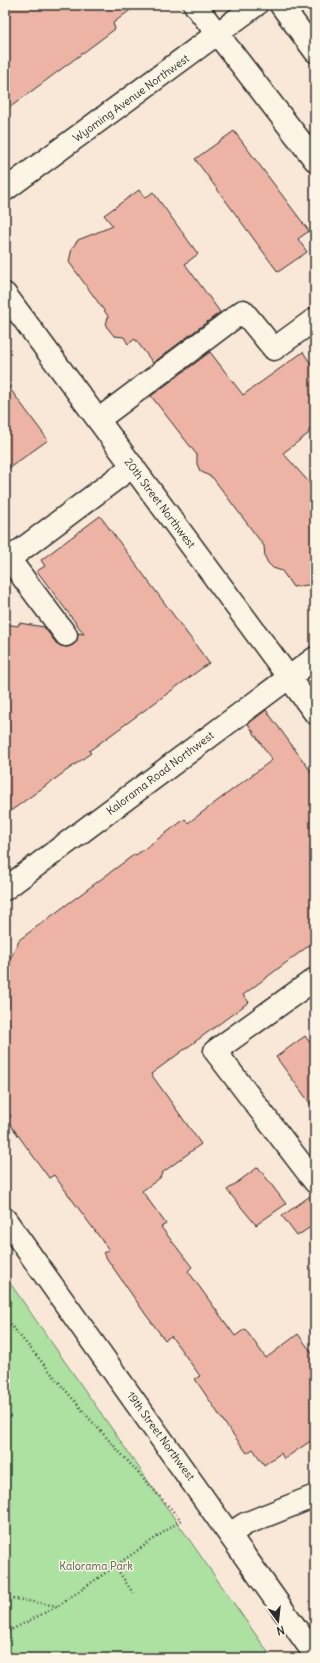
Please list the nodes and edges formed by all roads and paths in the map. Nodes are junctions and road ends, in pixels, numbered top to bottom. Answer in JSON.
{"nodes":[{"id":1,"x":195,"y":5,"type":"edge"},
{"id":2,"x":256,"y":5,"type":"edge"},
{"id":3,"x":281,"y":5,"type":"edge"},
{"id":4,"x":218,"y":34,"type":"junction"},
{"id":5,"x":315,"y":51,"type":"edge"},
{"id":6,"x":315,"y":160,"type":"edge"},
{"id":7,"x":5,"y":190,"type":"edge"},
{"id":8,"x":5,"y":294,"type":"edge"},
{"id":9,"x":315,"y":319,"type":"edge"},
{"id":10,"x":98,"y":420,"type":"junction"},
{"id":11,"x":133,"y":466,"type":"junction"},
{"id":12,"x":7,"y":561,"type":"edge"},
{"id":13,"x":66,"y":635,"type":"dead end"},
{"id":14,"x":315,"y":658,"type":"edge"},
{"id":15,"x":289,"y":677,"type":"junction"},
{"id":16,"x":315,"y":713,"type":"edge"},
{"id":17,"x":8,"y":880,"type":"edge"},
{"id":18,"x":315,"y":979,"type":"edge"},
{"id":19,"x":315,"y":1182,"type":"edge"},
{"id":20,"x":5,"y":1219,"type":"edge"},
{"id":21,"x":5,"y":1318,"type":"edge"},
{"id":22,"x":315,"y":1496,"type":"edge"},
{"id":23,"x":230,"y":1534,"type":"junction"},
{"id":24,"x":115,"y":1566,"type":"junction"},
{"id":25,"x":133,"y":1593,"type":"dead end"},
{"id":26,"x":5,"y":1597,"type":"edge"},
{"id":27,"x":58,"y":1606,"type":"junction"},
{"id":28,"x":5,"y":1633,"type":"edge"},
{"id":29,"x":315,"y":1655,"type":"edge"}],
"edges":[{"from":1,"to":4,"type":"street"},
{"from":2,"to":4,"type":"street","name":"Wyoming Avenue Northwest"},
{"from":3,"to":5,"type":"street"},
{"from":4,"to":6,"type":"street"},
{"from":4,"to":7,"type":"street","name":"Wyoming Avenue Northwest"},
{"from":8,"to":10,"type":"street","name":"20th Street Northwest"},
{"from":9,"to":10,"type":"street"},
{"from":10,"to":11,"type":"street","name":"20th Street Northwest"},
{"from":11,"to":12,"type":"street"},
{"from":11,"to":15,"type":"street","name":"20th Street Northwest"},
{"from":12,"to":13,"type":"street"},
{"from":14,"to":15,"type":"street","name":"Kalorama Road Northwest"},
{"from":15,"to":16,"type":"street","name":"20th Street Northwest"},
{"from":15,"to":17,"type":"street","name":"Kalorama Road Northwest"},
{"from":18,"to":19,"type":"street"},
{"from":20,"to":23,"type":"street","name":"19th Street Northwest"},
{"from":21,"to":24,"type":"path"},
{"from":22,"to":23,"type":"street"},
{"from":23,"to":29,"type":"street","name":"19th Street Northwest"},
{"from":24,"to":25,"type":"path"},
{"from":24,"to":27,"type":"path"},
{"from":26,"to":27,"type":"path"},
{"from":27,"to":28,"type":"path"}]}
